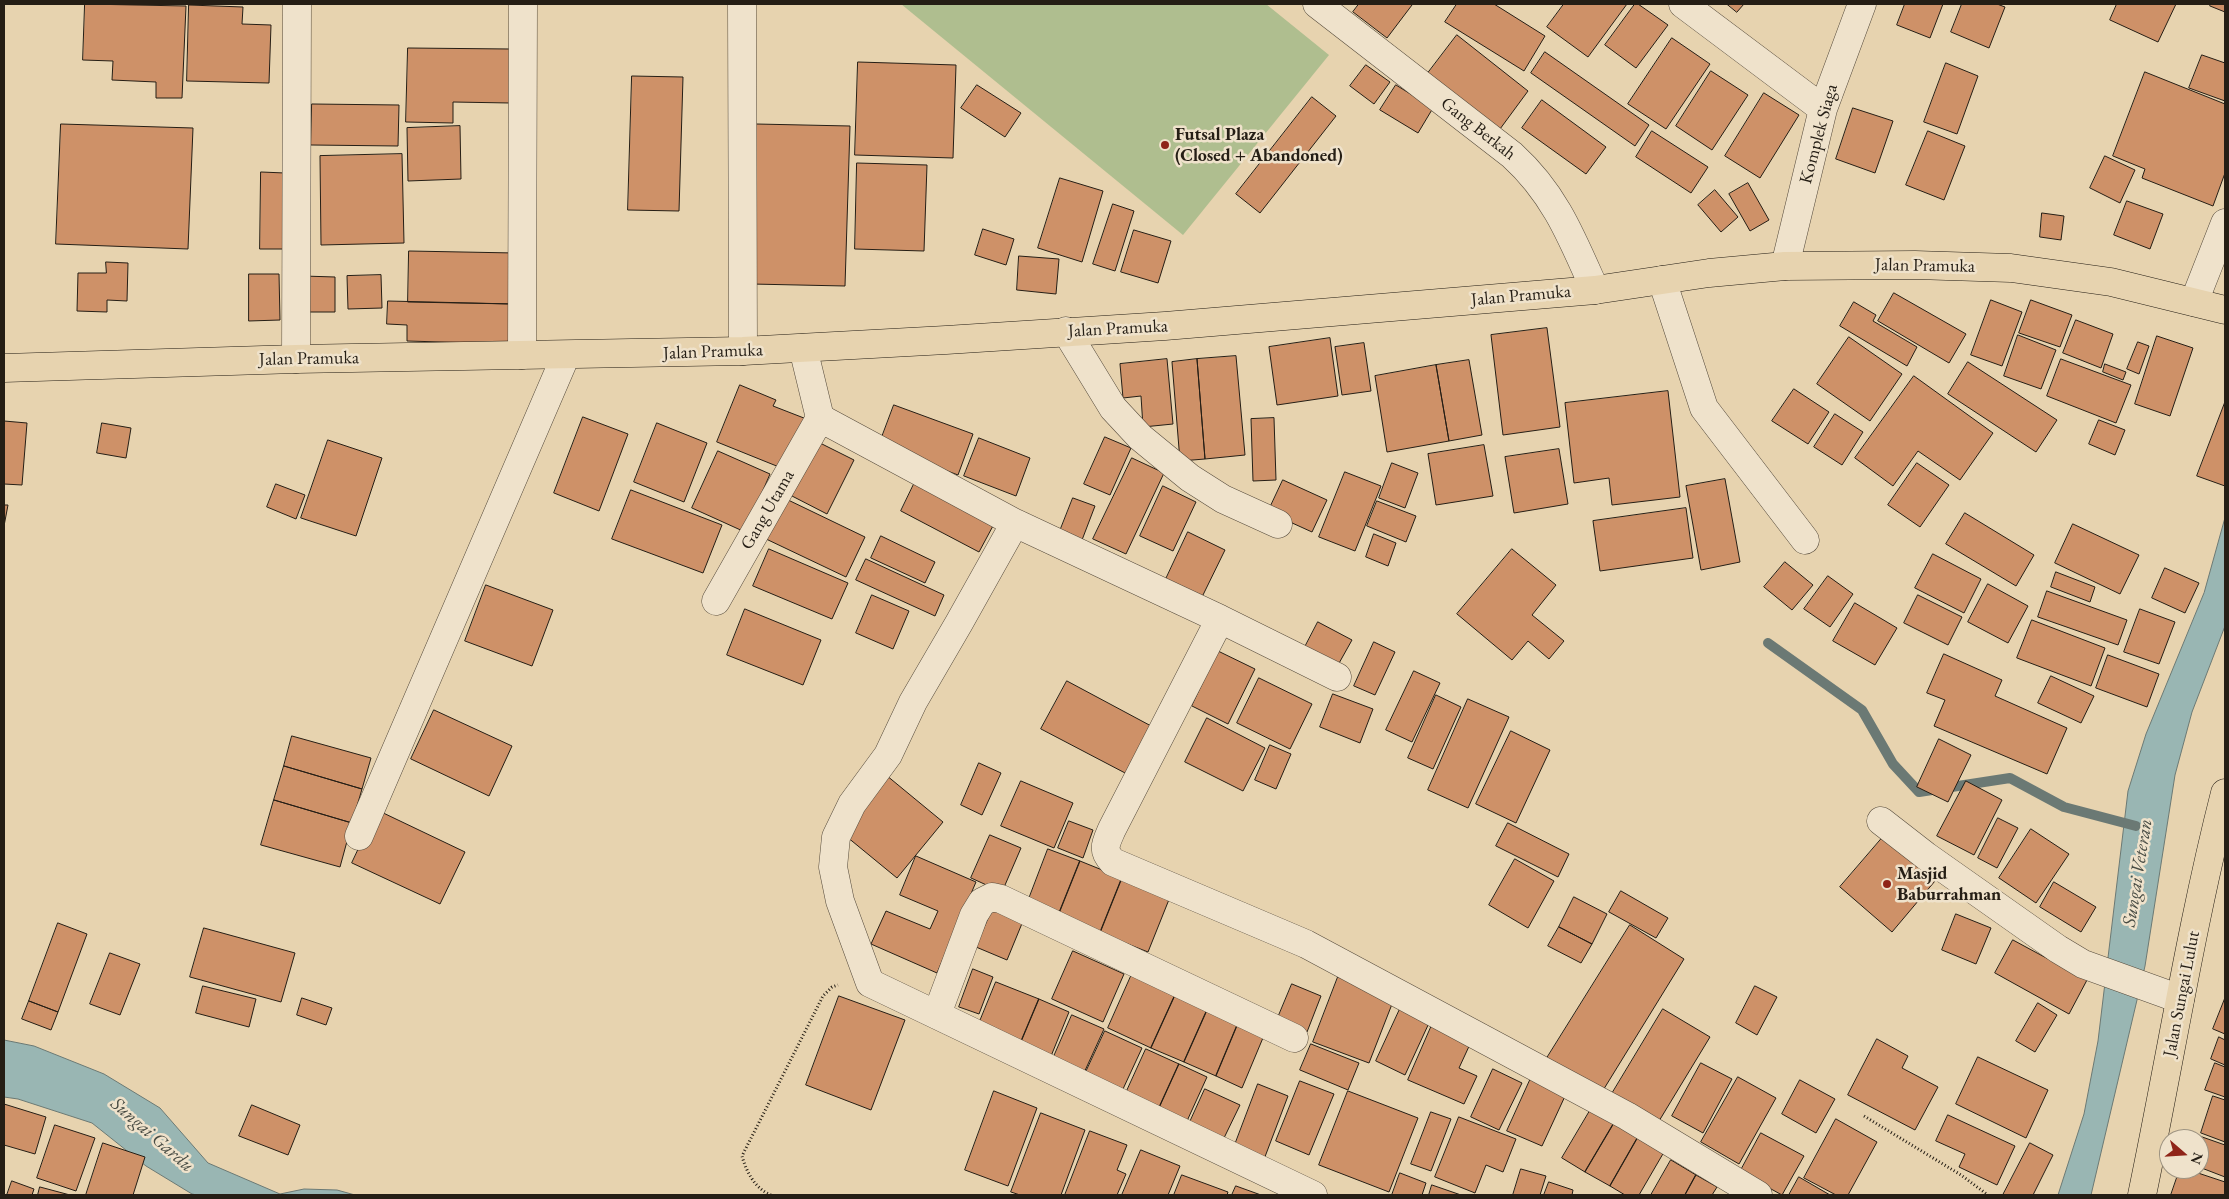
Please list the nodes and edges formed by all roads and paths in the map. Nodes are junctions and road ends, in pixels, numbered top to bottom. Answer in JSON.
{"nodes":[{"id":1,"x":297,"y":4,"type":"edge"},
{"id":2,"x":523,"y":4,"type":"edge"},
{"id":3,"x":742,"y":4,"type":"edge"},
{"id":4,"x":1317,"y":4,"type":"edge"},
{"id":5,"x":1683,"y":4,"type":"edge"},
{"id":6,"x":1862,"y":4,"type":"edge"},
{"id":7,"x":1823,"y":109,"type":"junction"},
{"id":8,"x":2225,"y":222,"type":"edge"},
{"id":9,"x":1785,"y":266,"type":"junction"},
{"id":10,"x":1662,"y":280,"type":"junction"},
{"id":11,"x":1595,"y":290,"type":"junction"},
{"id":12,"x":2194,"y":302,"type":"junction"},
{"id":13,"x":2225,"y":310,"type":"edge"},
{"id":14,"x":1066,"y":331,"type":"junction"},
{"id":15,"x":803,"y":348,"type":"junction"},
{"id":16,"x":743,"y":351,"type":"junction"},
{"id":17,"x":522,"y":355,"type":"junction"},
{"id":18,"x":566,"y":355,"type":"junction"},
{"id":19,"x":296,"y":359,"type":"junction"},
{"id":20,"x":4,"y":368,"type":"edge"},
{"id":21,"x":820,"y":418,"type":"junction"},
{"id":22,"x":1015,"y":523,"type":"junction"},
{"id":23,"x":1278,"y":524,"type":"dead end"},
{"id":24,"x":1805,"y":540,"type":"dead end"},
{"id":25,"x":716,"y":601,"type":"dead end"},
{"id":26,"x":1220,"y":619,"type":"junction"},
{"id":27,"x":1337,"y":677,"type":"dead end"},
{"id":28,"x":2225,"y":793,"type":"edge"},
{"id":29,"x":1881,"y":820,"type":"dead end"},
{"id":30,"x":358,"y":836,"type":"dead end"},
{"id":31,"x":870,"y":982,"type":"junction"},
{"id":32,"x":2180,"y":999,"type":"junction"},
{"id":33,"x":937,"y":1014,"type":"junction"},
{"id":34,"x":1294,"y":1038,"type":"dead end"},
{"id":35,"x":1864,"y":1116,"type":"dead end"},
{"id":36,"x":771,"y":1195,"type":"edge"},
{"id":37,"x":1313,"y":1195,"type":"edge"},
{"id":38,"x":1758,"y":1195,"type":"edge"},
{"id":39,"x":1988,"y":1195,"type":"edge"},
{"id":40,"x":2142,"y":1195,"type":"edge"}],
"edges":[{"from":1,"to":19,"type":"street"},
{"from":2,"to":17,"type":"street"},
{"from":3,"to":16,"type":"street"},
{"from":4,"to":11,"type":"street","name":"Gang Berkah"},
{"from":5,"to":7,"type":"street"},
{"from":6,"to":7,"type":"street","name":"Komplek Siaga"},
{"from":7,"to":9,"type":"street","name":"Komplek Siaga"},
{"from":8,"to":12,"type":"street"},
{"from":9,"to":10,"type":"main road","name":"Jalan Pramuka"},
{"from":9,"to":12,"type":"main road","name":"Jalan Pramuka"},
{"from":10,"to":11,"type":"main road","name":"Jalan Pramuka"},
{"from":10,"to":24,"type":"street"},
{"from":11,"to":14,"type":"main road","name":"Jalan Pramuka"},
{"from":12,"to":13,"type":"main road","name":"Jalan Pramuka"},
{"from":14,"to":15,"type":"main road","name":"Jalan Pramuka"},
{"from":14,"to":23,"type":"street"},
{"from":15,"to":16,"type":"main road","name":"Jalan Pramuka"},
{"from":15,"to":21,"type":"street"},
{"from":16,"to":18,"type":"main road","name":"Jalan Pramuka"},
{"from":17,"to":18,"type":"main road","name":"Jalan Pramuka"},
{"from":17,"to":19,"type":"main road","name":"Jalan Pramuka"},
{"from":18,"to":30,"type":"street"},
{"from":19,"to":20,"type":"main road","name":"Jalan Pramuka"},
{"from":21,"to":22,"type":"street"},
{"from":21,"to":25,"type":"street","name":"Gang Utama"},
{"from":22,"to":26,"type":"street"},
{"from":22,"to":31,"type":"street"},
{"from":26,"to":27,"type":"street"},
{"from":26,"to":38,"type":"street"},
{"from":28,"to":32,"type":"main road","name":"Jalan Sungai Lulut"},
{"from":29,"to":32,"type":"street"},
{"from":31,"to":33,"type":"street"},
{"from":31,"to":36,"type":"path"},
{"from":32,"to":40,"type":"main road","name":"Jalan Sungai Lulut"},
{"from":33,"to":34,"type":"street"},
{"from":33,"to":37,"type":"street"},
{"from":35,"to":39,"type":"path"}]}
